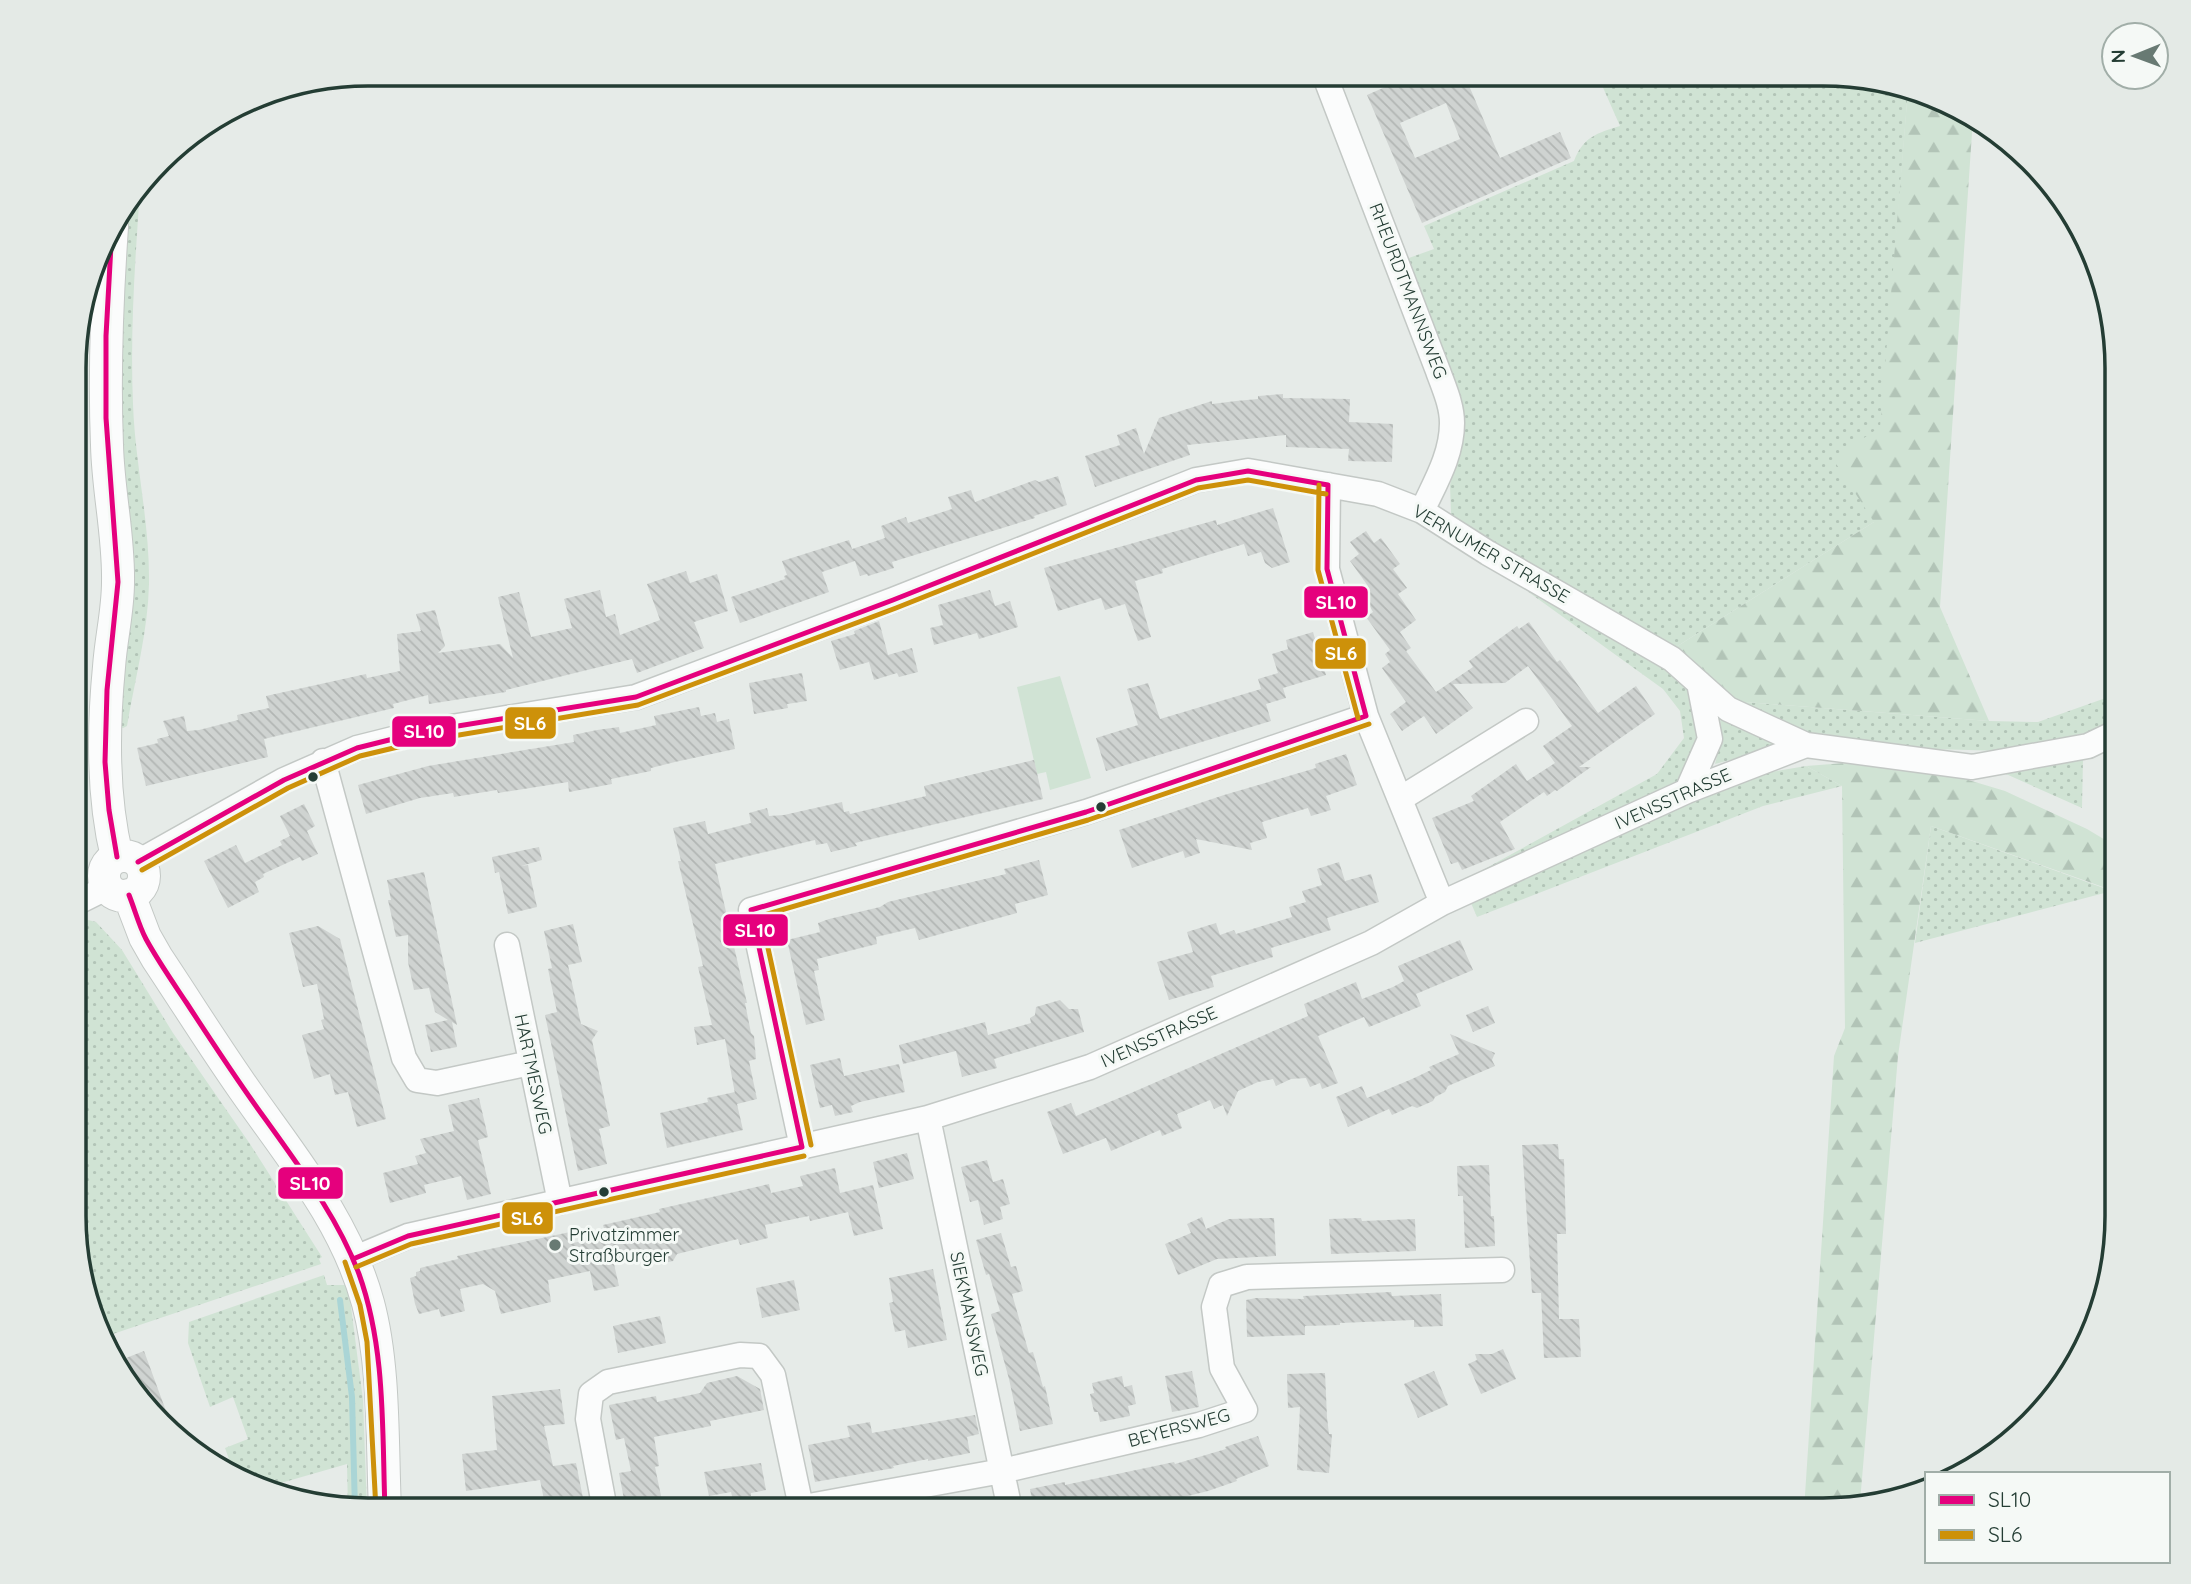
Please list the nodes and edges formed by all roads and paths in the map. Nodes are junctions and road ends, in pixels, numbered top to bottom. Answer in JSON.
{"nodes":[{"id":1,"x":1329,"y":86,"type":"edge"},
{"id":2,"x":111,"y":252,"type":"edge"},
{"id":3,"x":1328,"y":485,"type":"junction"},
{"id":4,"x":1422,"y":510,"type":"junction"},
{"id":5,"x":1699,"y":683,"type":"junction"},
{"id":6,"x":1366,"y":716,"type":"junction"},
{"id":7,"x":1526,"y":721,"type":"dead end"},
{"id":8,"x":2105,"y":738,"type":"edge"},
{"id":9,"x":1806,"y":745,"type":"junction"},
{"id":10,"x":323,"y":761,"type":"junction"},
{"id":11,"x":1687,"y":791,"type":"junction"},
{"id":12,"x":1400,"y":799,"type":"junction"},
{"id":13,"x":127,"y":860,"type":"junction"},
{"id":14,"x":118,"y":891,"type":"junction"},
{"id":15,"x":86,"y":900,"type":"edge"},
{"id":16,"x":1442,"y":903,"type":"junction"},
{"id":17,"x":507,"y":945,"type":"dead end"},
{"id":18,"x":530,"y":1063,"type":"junction"},
{"id":19,"x":928,"y":1118,"type":"junction"},
{"id":20,"x":802,"y":1147,"type":"junction"},
{"id":21,"x":559,"y":1202,"type":"junction"},
{"id":22,"x":353,"y":1259,"type":"junction"},
{"id":23,"x":1502,"y":1270,"type":"dead end"},
{"id":24,"x":1002,"y":1471,"type":"junction"},
{"id":25,"x":384,"y":1498,"type":"edge"},
{"id":26,"x":603,"y":1498,"type":"edge"},
{"id":27,"x":792,"y":1498,"type":"edge"},
{"id":28,"x":854,"y":1498,"type":"edge"},
{"id":29,"x":1008,"y":1498,"type":"edge"}],
"edges":[{"from":1,"to":4,"type":"street","name":"RHEURDTMANNSWEG"},
{"from":2,"to":13,"type":"street"},
{"from":3,"to":4,"type":"street","name":"VERNUMER STRASSE"},
{"from":3,"to":6,"type":"street"},
{"from":3,"to":10,"type":"street","name":"VERNUMER STRASSE"},
{"from":4,"to":5,"type":"street","name":"VERNUMER STRASSE"},
{"from":5,"to":9,"type":"street","name":"VERNUMER STRASSE"},
{"from":5,"to":11,"type":"street"},
{"from":6,"to":12,"type":"street"},
{"from":6,"to":20,"type":"street"},
{"from":7,"to":12,"type":"street"},
{"from":8,"to":9,"type":"street","name":"VERNUMER STRASSE"},
{"from":9,"to":11,"type":"street","name":"IVENSSTRASSE"},
{"from":10,"to":13,"type":"street","name":"VERNUMER STRASSE"},
{"from":10,"to":18,"type":"street"},
{"from":11,"to":16,"type":"street","name":"IVENSSTRASSE"},
{"from":12,"to":16,"type":"street"},
{"from":13,"to":14,"type":"street"},
{"from":14,"to":15,"type":"street"},
{"from":14,"to":22,"type":"street"},
{"from":16,"to":19,"type":"street","name":"IVENSSTRASSE"},
{"from":17,"to":18,"type":"street","name":"HARTMESWEG"},
{"from":18,"to":21,"type":"street","name":"HARTMESWEG"},
{"from":19,"to":20,"type":"street","name":"IVENSSTRASSE"},
{"from":19,"to":24,"type":"street","name":"SIEKMANSWEG"},
{"from":20,"to":21,"type":"street","name":"IVENSSTRASSE"},
{"from":21,"to":22,"type":"street","name":"IVENSSTRASSE"},
{"from":22,"to":25,"type":"street"},
{"from":23,"to":24,"type":"street","name":"BEYERSWEG"},
{"from":24,"to":28,"type":"street","name":"BEYERSWEG"},
{"from":24,"to":29,"type":"street","name":"SIEKMANSWEG"},
{"from":26,"to":27,"type":"street"}]}
